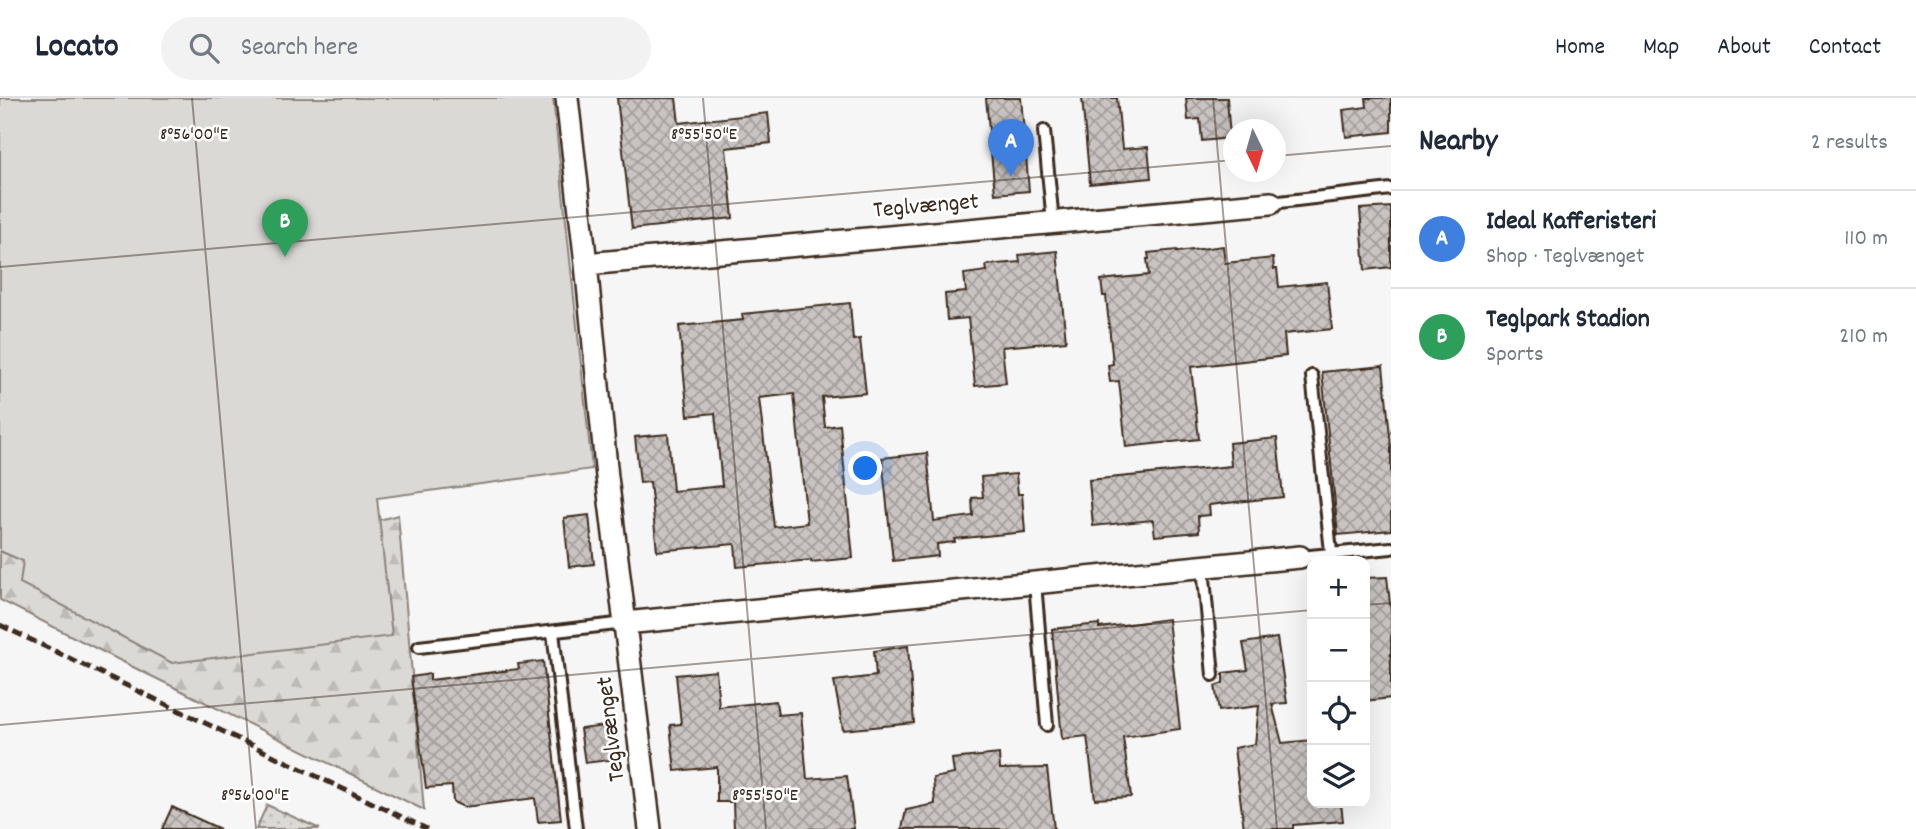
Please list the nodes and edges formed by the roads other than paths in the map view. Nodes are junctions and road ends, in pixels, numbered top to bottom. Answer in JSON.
{"nodes":[{"id":1,"x":567,"y":98,"type":"edge"},
{"id":2,"x":1044,"y":131,"type":"dead end"},
{"id":3,"x":1391,"y":189,"type":"edge"},
{"id":4,"x":1271,"y":203,"type":"joint"},
{"id":5,"x":1053,"y":222,"type":"junction"},
{"id":6,"x":586,"y":264,"type":"junction"},
{"id":7,"x":1312,"y":376,"type":"dead end"},
{"id":8,"x":1391,"y":548,"type":"edge"},
{"id":9,"x":1332,"y":556,"type":"edge"},
{"id":10,"x":1344,"y":556,"type":"edge"},
{"id":11,"x":1300,"y":557,"type":"joint"},
{"id":12,"x":1307,"y":557,"type":"edge"},
{"id":13,"x":1203,"y":567,"type":"junction"},
{"id":14,"x":1034,"y":583,"type":"junction"},
{"id":15,"x":625,"y":623,"type":"junction"},
{"id":16,"x":553,"y":632,"type":"junction"},
{"id":17,"x":419,"y":647,"type":"dead end"},
{"id":18,"x":1213,"y":675,"type":"dead end"},
{"id":19,"x":1047,"y":725,"type":"dead end"},
{"id":20,"x":576,"y":829,"type":"edge"},
{"id":21,"x":650,"y":829,"type":"edge"}],
"edges":[{"from":1,"to":6,"type":"street","name":"Teglvænget"},
{"from":2,"to":5,"type":"lane"},
{"from":3,"to":4,"type":"lane"},
{"from":4,"to":5,"type":"street","name":"Teglvænget"},
{"from":5,"to":6,"type":"street","name":"Teglvænget"},
{"from":6,"to":15,"type":"street","name":"Teglvænget"},
{"from":7,"to":9,"type":"lane"},
{"from":8,"to":10,"type":"lane"},
{"from":11,"to":12,"type":"lane"},
{"from":11,"to":13,"type":"street"},
{"from":13,"to":14,"type":"street"},
{"from":13,"to":18,"type":"lane"},
{"from":14,"to":15,"type":"street"},
{"from":14,"to":19,"type":"lane"},
{"from":15,"to":16,"type":"lane"},
{"from":15,"to":21,"type":"street","name":"Teglvænget"},
{"from":16,"to":17,"type":"lane"},
{"from":16,"to":20,"type":"lane"}]}
